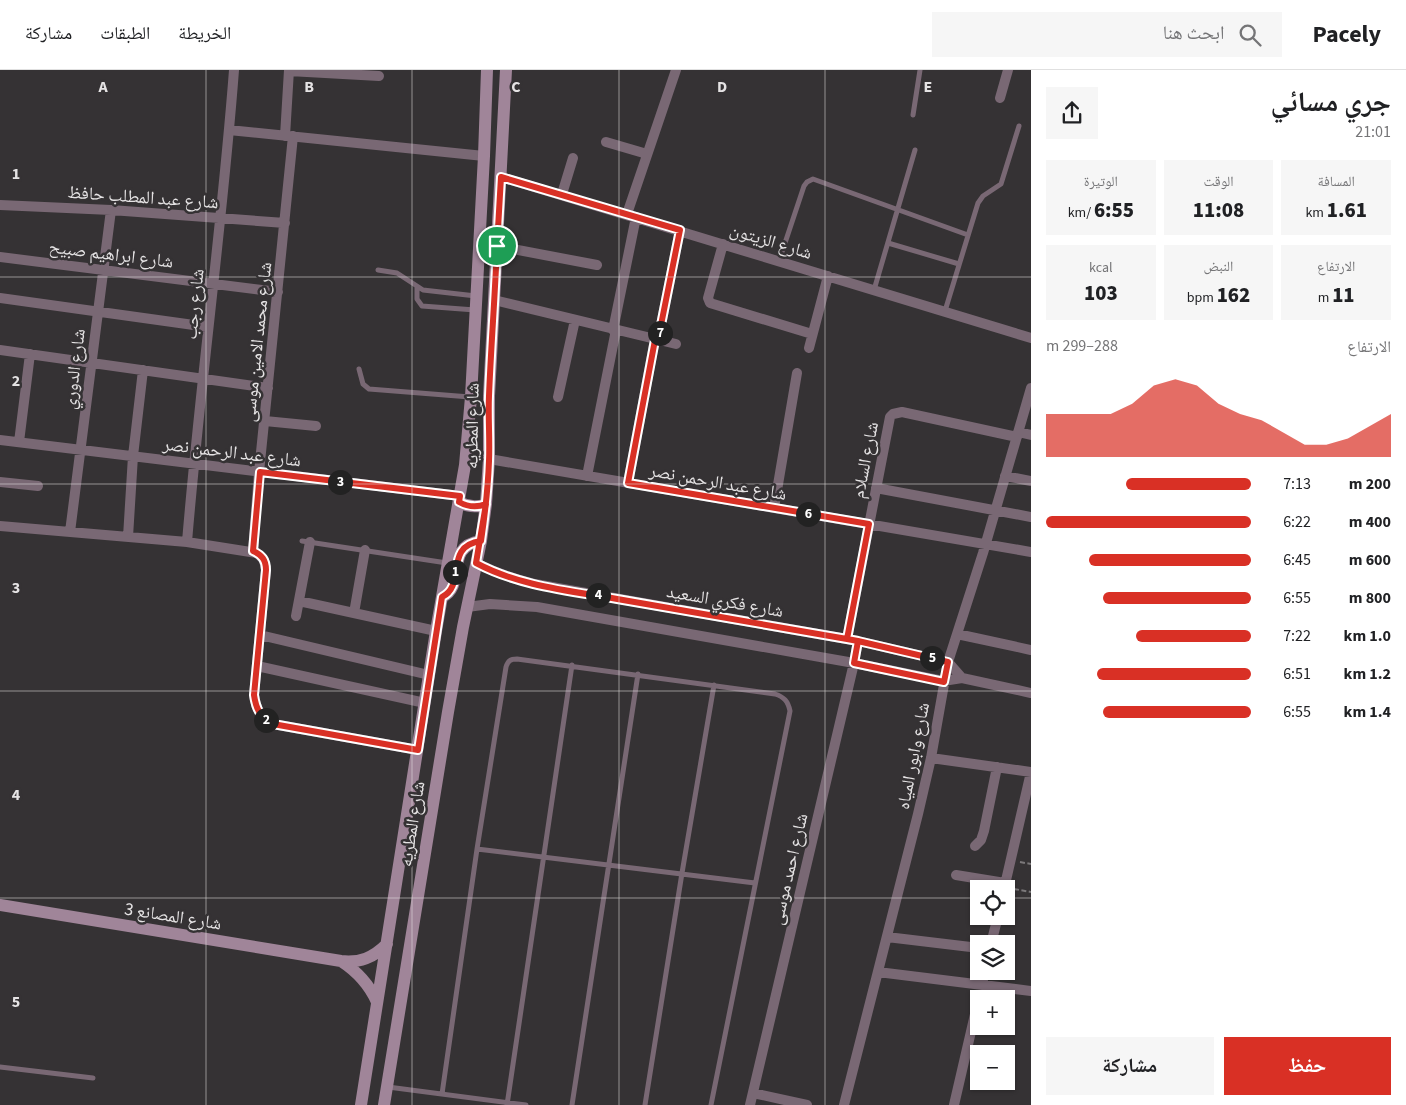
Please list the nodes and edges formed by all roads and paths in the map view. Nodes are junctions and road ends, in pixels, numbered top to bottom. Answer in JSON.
{"nodes":[{"id":1,"x":234,"y":70,"type":"edge"},
{"id":2,"x":487,"y":70,"type":"edge"},
{"id":3,"x":506,"y":70,"type":"edge"},
{"id":4,"x":676,"y":70,"type":"edge"},
{"id":5,"x":920,"y":70,"type":"edge"},
{"id":6,"x":1008,"y":70,"type":"edge"},
{"id":7,"x":289,"y":71,"type":"edge"},
{"id":8,"x":379,"y":76,"type":"dead end"},
{"id":9,"x":1000,"y":98,"type":"dead end"},
{"id":10,"x":914,"y":116,"type":"dead end"},
{"id":11,"x":1020,"y":126,"type":"dead end"},
{"id":12,"x":229,"y":130,"type":"junction"},
{"id":13,"x":289,"y":136,"type":"junction"},
{"id":14,"x":606,"y":142,"type":"dead end"},
{"id":15,"x":915,"y":150,"type":"dead end"},
{"id":16,"x":647,"y":154,"type":"junction"},
{"id":17,"x":484,"y":156,"type":"junction"},
{"id":18,"x":573,"y":158,"type":"dead end"},
{"id":19,"x":501,"y":177,"type":"junction"},
{"id":20,"x":562,"y":194,"type":"junction"},
{"id":21,"x":0,"y":205,"type":"edge"},
{"id":22,"x":898,"y":209,"type":"junction"},
{"id":23,"x":111,"y":210,"type":"junction"},
{"id":24,"x":631,"y":216,"type":"junction"},
{"id":25,"x":220,"y":218,"type":"junction"},
{"id":26,"x":285,"y":223,"type":"junction"},
{"id":27,"x":680,"y":230,"type":"junction"},
{"id":28,"x":968,"y":235,"type":"junction"},
{"id":29,"x":888,"y":243,"type":"junction"},
{"id":30,"x":723,"y":244,"type":"junction"},
{"id":31,"x":497,"y":246,"type":"junction"},
{"id":32,"x":0,"y":257,"type":"edge"},
{"id":33,"x":779,"y":261,"type":"junction"},
{"id":34,"x":959,"y":264,"type":"junction"},
{"id":35,"x":597,"y":265,"type":"dead end"},
{"id":36,"x":104,"y":270,"type":"junction"},
{"id":37,"x":378,"y":270,"type":"dead end"},
{"id":38,"x":828,"y":276,"type":"junction"},
{"id":39,"x":213,"y":284,"type":"junction"},
{"id":40,"x":417,"y":287,"type":"junction"},
{"id":41,"x":874,"y":290,"type":"junction"},
{"id":42,"x":278,"y":292,"type":"junction"},
{"id":43,"x":476,"y":296,"type":"junction"},
{"id":44,"x":0,"y":298,"type":"edge"},
{"id":45,"x":494,"y":300,"type":"junction"},
{"id":46,"x":476,"y":310,"type":"junction"},
{"id":47,"x":945,"y":311,"type":"junction"},
{"id":48,"x":98,"y":312,"type":"junction"},
{"id":49,"x":575,"y":320,"type":"junction"},
{"id":50,"x":208,"y":328,"type":"junction"},
{"id":51,"x":615,"y":330,"type":"junction"},
{"id":52,"x":812,"y":334,"type":"junction"},
{"id":53,"x":1031,"y":338,"type":"edge"},
{"id":54,"x":656,"y":340,"type":"junction"},
{"id":55,"x":676,"y":344,"type":"dead end"},
{"id":56,"x":809,"y":348,"type":"dead end"},
{"id":57,"x":0,"y":350,"type":"edge"},
{"id":58,"x":30,"y":354,"type":"junction"},
{"id":59,"x":91,"y":362,"type":"junction"},
{"id":60,"x":359,"y":369,"type":"dead end"},
{"id":61,"x":143,"y":370,"type":"junction"},
{"id":62,"x":797,"y":373,"type":"dead end"},
{"id":63,"x":202,"y":379,"type":"junction"},
{"id":64,"x":268,"y":388,"type":"junction"},
{"id":65,"x":1031,"y":388,"type":"edge"},
{"id":66,"x":471,"y":397,"type":"junction"},
{"id":67,"x":558,"y":397,"type":"dead end"},
{"id":68,"x":265,"y":420,"type":"junction"},
{"id":69,"x":316,"y":426,"type":"dead end"},
{"id":70,"x":1017,"y":435,"type":"junction"},
{"id":71,"x":1031,"y":435,"type":"edge"},
{"id":72,"x":0,"y":440,"type":"edge"},
{"id":73,"x":19,"y":442,"type":"junction"},
{"id":74,"x":80,"y":450,"type":"junction"},
{"id":75,"x":133,"y":456,"type":"junction"},
{"id":76,"x":489,"y":460,"type":"junction"},
{"id":77,"x":193,"y":463,"type":"junction"},
{"id":78,"x":260,"y":472,"type":"junction"},
{"id":79,"x":587,"y":476,"type":"junction"},
{"id":80,"x":1005,"y":476,"type":"junction"},
{"id":81,"x":1031,"y":481,"type":"edge"},
{"id":82,"x":0,"y":482,"type":"edge"},
{"id":83,"x":628,"y":483,"type":"junction"},
{"id":84,"x":38,"y":486,"type":"dead end"},
{"id":85,"x":876,"y":488,"type":"junction"},
{"id":86,"x":460,"y":499,"type":"junction"},
{"id":87,"x":486,"y":504,"type":"junction"},
{"id":88,"x":774,"y":508,"type":"junction"},
{"id":89,"x":995,"y":510,"type":"junction"},
{"id":90,"x":1031,"y":517,"type":"edge"},
{"id":91,"x":869,"y":524,"type":"junction"},
{"id":92,"x":0,"y":526,"type":"edge"},
{"id":93,"x":70,"y":532,"type":"junction"},
{"id":94,"x":128,"y":537,"type":"junction"},
{"id":95,"x":306,"y":541,"type":"joint"},
{"id":96,"x":481,"y":541,"type":"junction"},
{"id":97,"x":187,"y":542,"type":"junction"},
{"id":98,"x":986,"y":544,"type":"junction"},
{"id":99,"x":365,"y":550,"type":"junction"},
{"id":100,"x":253,"y":551,"type":"junction"},
{"id":101,"x":1031,"y":552,"type":"edge"},
{"id":102,"x":447,"y":563,"type":"junction"},
{"id":103,"x":476,"y":563,"type":"junction"},
{"id":104,"x":442,"y":597,"type":"junction"},
{"id":105,"x":299,"y":601,"type":"junction"},
{"id":106,"x":467,"y":607,"type":"junction"},
{"id":107,"x":354,"y":613,"type":"junction"},
{"id":108,"x":296,"y":616,"type":"dead end"},
{"id":109,"x":436,"y":631,"type":"junction"},
{"id":110,"x":957,"y":634,"type":"junction"},
{"id":111,"x":260,"y":636,"type":"junction"},
{"id":112,"x":847,"y":639,"type":"junction"},
{"id":113,"x":858,"y":641,"type":"junction"},
{"id":114,"x":1031,"y":650,"type":"edge"},
{"id":115,"x":948,"y":662,"type":"junction"},
{"id":116,"x":854,"y":663,"type":"junction"},
{"id":117,"x":572,"y":665,"type":"junction"},
{"id":118,"x":257,"y":666,"type":"junction"},
{"id":119,"x":638,"y":674,"type":"junction"},
{"id":120,"x":430,"y":675,"type":"junction"},
{"id":121,"x":962,"y":678,"type":"junction"},
{"id":122,"x":944,"y":682,"type":"junction"},
{"id":123,"x":714,"y":686,"type":"junction"},
{"id":124,"x":1031,"y":693,"type":"edge"},
{"id":125,"x":425,"y":704,"type":"junction"},
{"id":126,"x":418,"y":750,"type":"junction"},
{"id":127,"x":931,"y":758,"type":"junction"},
{"id":128,"x":997,"y":767,"type":"junction"},
{"id":129,"x":1031,"y":772,"type":"edge"},
{"id":130,"x":975,"y":846,"type":"dead end"},
{"id":131,"x":477,"y":849,"type":"junction"},
{"id":132,"x":543,"y":857,"type":"junction"},
{"id":133,"x":609,"y":865,"type":"junction"},
{"id":134,"x":682,"y":873,"type":"junction"},
{"id":135,"x":956,"y":875,"type":"dead end"},
{"id":136,"x":978,"y":880,"type":"edge"},
{"id":137,"x":1005,"y":880,"type":"edge"},
{"id":138,"x":755,"y":882,"type":"junction"},
{"id":139,"x":1015,"y":888,"type":"edge"},
{"id":140,"x":1031,"y":892,"type":"edge"},
{"id":141,"x":0,"y":905,"type":"edge"},
{"id":142,"x":887,"y":937,"type":"junction"},
{"id":143,"x":387,"y":944,"type":"junction"},
{"id":144,"x":970,"y":947,"type":"edge"},
{"id":145,"x":341,"y":961,"type":"junction"},
{"id":146,"x":878,"y":972,"type":"junction"},
{"id":147,"x":983,"y":980,"type":"edge"},
{"id":148,"x":982,"y":985,"type":"junction"},
{"id":149,"x":1031,"y":991,"type":"edge"},
{"id":150,"x":377,"y":1002,"type":"junction"},
{"id":151,"x":0,"y":1067,"type":"edge"},
{"id":152,"x":92,"y":1078,"type":"dead end"},
{"id":153,"x":387,"y":1087,"type":"junction"},
{"id":154,"x":753,"y":1093,"type":"junction"},
{"id":155,"x":442,"y":1094,"type":"junction"},
{"id":156,"x":507,"y":1104,"type":"edge"},
{"id":157,"x":361,"y":1105,"type":"edge"},
{"id":158,"x":384,"y":1105,"type":"edge"},
{"id":159,"x":526,"y":1105,"type":"edge"},
{"id":160,"x":572,"y":1105,"type":"edge"},
{"id":161,"x":644,"y":1105,"type":"edge"},
{"id":162,"x":711,"y":1105,"type":"edge"},
{"id":163,"x":750,"y":1105,"type":"edge"},
{"id":164,"x":807,"y":1105,"type":"edge"},
{"id":165,"x":844,"y":1105,"type":"edge"},
{"id":166,"x":954,"y":1105,"type":"edge"}],
"edges":[{"from":1,"to":12,"type":"street","name":"شارع رجب"},
{"from":2,"to":17,"type":"main road","name":"شارع المطريه"},
{"from":3,"to":19,"type":"main road","name":"شارع المطريه"},
{"from":4,"to":16,"type":"street"},
{"from":5,"to":10,"type":"lane"},
{"from":6,"to":9,"type":"street"},
{"from":7,"to":8,"type":"street"},
{"from":7,"to":13,"type":"street","name":"شارع محمد الامين موسى"},
{"from":11,"to":28,"type":"lane"},
{"from":12,"to":13,"type":"street"},
{"from":12,"to":25,"type":"street","name":"شارع رجب"},
{"from":13,"to":17,"type":"street"},
{"from":13,"to":26,"type":"street","name":"شارع محمد الامين موسى"},
{"from":14,"to":16,"type":"street"},
{"from":15,"to":22,"type":"lane"},
{"from":16,"to":24,"type":"street"},
{"from":17,"to":43,"type":"main road","name":"شارع المطريه"},
{"from":18,"to":20,"type":"street"},
{"from":19,"to":20,"type":"street","name":"شارع الزيتون"},
{"from":19,"to":31,"type":"main road","name":"شارع المطريه"},
{"from":20,"to":24,"type":"street","name":"شارع الزيتون"},
{"from":21,"to":23,"type":"street","name":"شارع عبد المطلب حافظ"},
{"from":22,"to":28,"type":"lane"},
{"from":22,"to":29,"type":"lane"},
{"from":22,"to":33,"type":"lane"},
{"from":23,"to":25,"type":"street","name":"شارع عبد المطلب حافظ"},
{"from":23,"to":36,"type":"street","name":"شارع الدوري"},
{"from":24,"to":27,"type":"street","name":"شارع الزيتون"},
{"from":24,"to":51,"type":"street"},
{"from":25,"to":26,"type":"street","name":"شارع عبد المطلب حافظ"},
{"from":25,"to":39,"type":"street","name":"شارع رجب"},
{"from":26,"to":42,"type":"street","name":"شارع محمد الامين موسى"},
{"from":27,"to":30,"type":"street","name":"شارع الزيتون"},
{"from":27,"to":54,"type":"street"},
{"from":28,"to":34,"type":"lane"},
{"from":29,"to":34,"type":"lane"},
{"from":29,"to":41,"type":"lane"},
{"from":30,"to":33,"type":"street","name":"شارع الزيتون"},
{"from":30,"to":52,"type":"street"},
{"from":31,"to":35,"type":"street"},
{"from":31,"to":45,"type":"main road","name":"شارع المطريه"},
{"from":32,"to":36,"type":"street","name":"شارع ابراهيم صبيح"},
{"from":33,"to":38,"type":"street","name":"شارع الزيتون"},
{"from":34,"to":47,"type":"lane"},
{"from":36,"to":39,"type":"street","name":"شارع ابراهيم صبيح"},
{"from":36,"to":48,"type":"street","name":"شارع الدوري"},
{"from":37,"to":40,"type":"lane"},
{"from":38,"to":41,"type":"street","name":"شارع الزيتون"},
{"from":38,"to":52,"type":"street"},
{"from":39,"to":42,"type":"street","name":"شارع ابراهيم صبيح"},
{"from":39,"to":50,"type":"street","name":"شارع رجب"},
{"from":40,"to":43,"type":"lane"},
{"from":40,"to":46,"type":"lane"},
{"from":41,"to":47,"type":"street","name":"شارع الزيتون"},
{"from":42,"to":64,"type":"street","name":"شارع محمد الامين موسى"},
{"from":43,"to":46,"type":"main road","name":"شارع المطريه"},
{"from":44,"to":48,"type":"street"},
{"from":45,"to":49,"type":"street"},
{"from":45,"to":76,"type":"main road","name":"شارع المطريه"},
{"from":46,"to":66,"type":"main road","name":"شارع المطريه"},
{"from":47,"to":53,"type":"street","name":"شارع الزيتون"},
{"from":48,"to":50,"type":"street"},
{"from":48,"to":59,"type":"street","name":"شارع الدوري"},
{"from":49,"to":51,"type":"street"},
{"from":49,"to":67,"type":"street"},
{"from":50,"to":63,"type":"street","name":"شارع رجب"},
{"from":51,"to":54,"type":"street"},
{"from":51,"to":79,"type":"street"},
{"from":52,"to":56,"type":"street"},
{"from":54,"to":55,"type":"street"},
{"from":54,"to":83,"type":"street"},
{"from":57,"to":58,"type":"street"},
{"from":58,"to":59,"type":"street"},
{"from":58,"to":73,"type":"street"},
{"from":59,"to":61,"type":"street"},
{"from":59,"to":74,"type":"street","name":"شارع الدوري"},
{"from":60,"to":66,"type":"lane"},
{"from":61,"to":63,"type":"street"},
{"from":61,"to":75,"type":"street"},
{"from":62,"to":88,"type":"street"},
{"from":63,"to":64,"type":"street"},
{"from":63,"to":77,"type":"street","name":"شارع رجب"},
{"from":64,"to":68,"type":"street","name":"شارع محمد الامين موسى"},
{"from":65,"to":70,"type":"street","name":"شارع وابور المياه"},
{"from":66,"to":86,"type":"main road","name":"شارع المطريه"},
{"from":68,"to":69,"type":"street"},
{"from":68,"to":78,"type":"street","name":"شارع محمد الامين موسى"},
{"from":70,"to":71,"type":"street"},
{"from":70,"to":80,"type":"street","name":"شارع وابور المياه"},
{"from":70,"to":85,"type":"street","name":"شارع السلام"},
{"from":72,"to":73,"type":"street","name":"شارع عبد الرحمن نصر"},
{"from":73,"to":74,"type":"street","name":"شارع عبد الرحمن نصر"},
{"from":74,"to":75,"type":"street","name":"شارع عبد الرحمن نصر"},
{"from":74,"to":93,"type":"street","name":"شارع الدوري"},
{"from":75,"to":77,"type":"street","name":"شارع عبد الرحمن نصر"},
{"from":75,"to":94,"type":"street"},
{"from":76,"to":79,"type":"street","name":"شارع عبد الرحمن نصر"},
{"from":76,"to":87,"type":"main road","name":"شارع المطريه"},
{"from":77,"to":78,"type":"street","name":"شارع عبد الرحمن نصر"},
{"from":77,"to":97,"type":"street","name":"شارع رجب"},
{"from":78,"to":86,"type":"street","name":"شارع عبد الرحمن نصر"},
{"from":78,"to":100,"type":"street","name":"شارع محمد الامين موسى"},
{"from":79,"to":83,"type":"street","name":"شارع عبد الرحمن نصر"},
{"from":80,"to":81,"type":"street"},
{"from":80,"to":89,"type":"street","name":"شارع وابور المياه"},
{"from":82,"to":84,"type":"street"},
{"from":83,"to":88,"type":"street","name":"شارع عبد الرحمن نصر"},
{"from":85,"to":89,"type":"street"},
{"from":85,"to":91,"type":"street","name":"شارع السلام"},
{"from":86,"to":87,"type":"main road"},
{"from":86,"to":102,"type":"main road","name":"شارع المطريه"},
{"from":87,"to":96,"type":"main road","name":"شارع المطريه"},
{"from":88,"to":91,"type":"street","name":"شارع عبد الرحمن نصر"},
{"from":89,"to":90,"type":"street"},
{"from":89,"to":98,"type":"street","name":"شارع وابور المياه"},
{"from":91,"to":98,"type":"street","name":"شارع عبد الرحمن نصر"},
{"from":91,"to":112,"type":"street","name":"شارع السلام"},
{"from":92,"to":93,"type":"street"},
{"from":93,"to":94,"type":"street"},
{"from":94,"to":97,"type":"street"},
{"from":95,"to":99,"type":"lane"},
{"from":95,"to":105,"type":"street"},
{"from":96,"to":103,"type":"main road","name":"شارع المطريه"},
{"from":96,"to":104,"type":"main road"},
{"from":97,"to":100,"type":"street"},
{"from":98,"to":101,"type":"street","name":"شارع عبد الرحمن نصر"},
{"from":98,"to":110,"type":"street","name":"شارع وابور المياه"},
{"from":99,"to":102,"type":"lane"},
{"from":99,"to":107,"type":"street"},
{"from":100,"to":111,"type":"street"},
{"from":102,"to":104,"type":"main road","name":"شارع المطريه"},
{"from":103,"to":106,"type":"main road","name":"شارع المطريه"},
{"from":103,"to":112,"type":"street","name":"شارع فكري السعيد"},
{"from":104,"to":109,"type":"main road","name":"شارع المطريه"},
{"from":105,"to":107,"type":"street"},
{"from":105,"to":108,"type":"street"},
{"from":106,"to":116,"type":"street"},
{"from":106,"to":153,"type":"main road","name":"شارع المطريه"},
{"from":107,"to":109,"type":"street"},
{"from":109,"to":120,"type":"main road","name":"شارع المطريه"},
{"from":110,"to":114,"type":"street"},
{"from":110,"to":115,"type":"street","name":"شارع وابور المياه"},
{"from":111,"to":118,"type":"street"},
{"from":111,"to":120,"type":"street"},
{"from":112,"to":113,"type":"street","name":"شارع فكري السعيد"},
{"from":113,"to":115,"type":"street","name":"شارع فكري السعيد"},
{"from":113,"to":116,"type":"street","name":"شارع احمد موسى"},
{"from":115,"to":121,"type":"street"},
{"from":115,"to":122,"type":"street","name":"شارع وابور المياه"},
{"from":116,"to":122,"type":"street"},
{"from":116,"to":154,"type":"street","name":"شارع احمد موسى"},
{"from":117,"to":119,"type":"lane"},
{"from":117,"to":131,"type":"lane"},
{"from":117,"to":132,"type":"lane"},
{"from":118,"to":125,"type":"street"},
{"from":118,"to":126,"type":"street"},
{"from":119,"to":123,"type":"lane"},
{"from":119,"to":133,"type":"lane"},
{"from":120,"to":125,"type":"main road","name":"شارع المطريه"},
{"from":121,"to":122,"type":"street"},
{"from":121,"to":124,"type":"street"},
{"from":122,"to":127,"type":"street","name":"شارع وابور المياه"},
{"from":123,"to":134,"type":"lane"},
{"from":123,"to":138,"type":"lane"},
{"from":125,"to":126,"type":"main road","name":"شارع المطريه"},
{"from":126,"to":143,"type":"main road","name":"شارع المطريه"},
{"from":127,"to":128,"type":"street"},
{"from":127,"to":142,"type":"street","name":"شارع وابور المياه"},
{"from":128,"to":129,"type":"street"},
{"from":128,"to":130,"type":"street"},
{"from":129,"to":137,"type":"street"},
{"from":131,"to":132,"type":"lane"},
{"from":131,"to":155,"type":"lane"},
{"from":132,"to":133,"type":"lane"},
{"from":132,"to":156,"type":"lane"},
{"from":133,"to":134,"type":"lane"},
{"from":133,"to":160,"type":"lane"},
{"from":134,"to":138,"type":"lane"},
{"from":134,"to":161,"type":"lane"},
{"from":135,"to":136,"type":"street"},
{"from":138,"to":162,"type":"lane"},
{"from":139,"to":140,"type":"path"},
{"from":141,"to":145,"type":"main road","name":"شارع المصانع 3"},
{"from":142,"to":144,"type":"street"},
{"from":142,"to":146,"type":"street","name":"شارع وابور المياه"},
{"from":143,"to":145,"type":"main road","name":"شارع المصانع 3"},
{"from":143,"to":150,"type":"main road","name":"شارع المطريه"},
{"from":145,"to":150,"type":"main road","name":"شارع المصانع 3"},
{"from":146,"to":148,"type":"street"},
{"from":146,"to":165,"type":"street","name":"شارع وابور المياه"},
{"from":147,"to":148,"type":"street"},
{"from":148,"to":149,"type":"street"},
{"from":148,"to":166,"type":"street"},
{"from":150,"to":157,"type":"main road","name":"شارع المطريه"},
{"from":151,"to":152,"type":"lane"},
{"from":153,"to":155,"type":"lane"},
{"from":153,"to":158,"type":"main road","name":"شارع المطريه"},
{"from":154,"to":163,"type":"street","name":"شارع احمد موسى"},
{"from":154,"to":164,"type":"street"},
{"from":155,"to":156,"type":"lane"},
{"from":156,"to":159,"type":"lane"}]}
